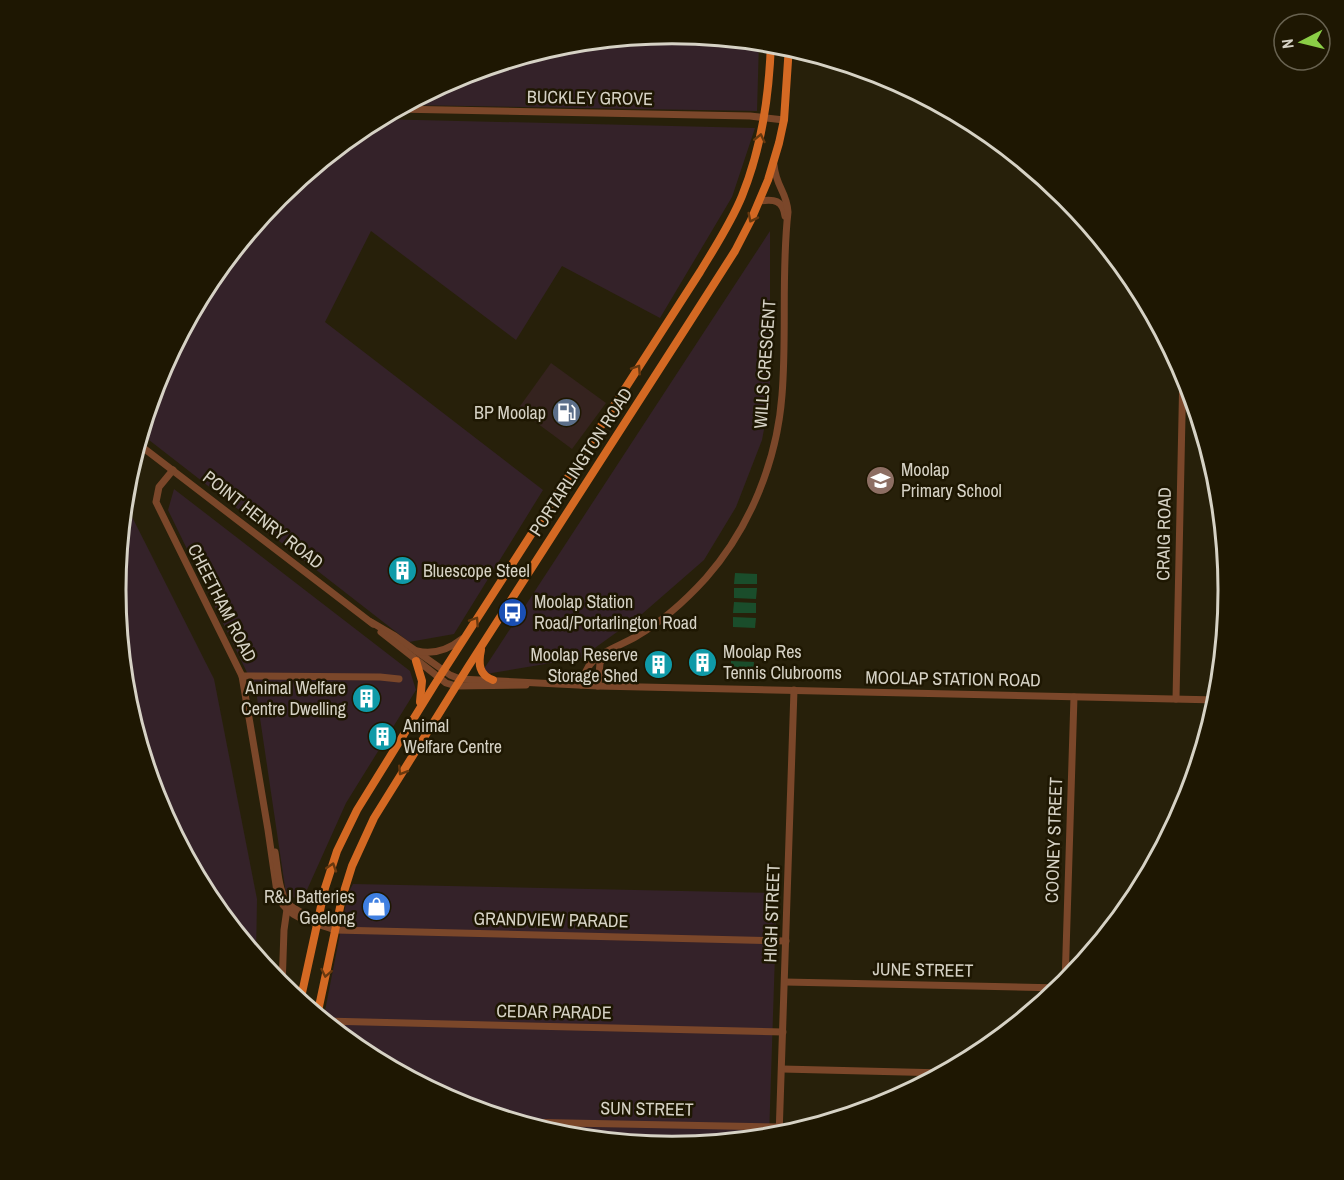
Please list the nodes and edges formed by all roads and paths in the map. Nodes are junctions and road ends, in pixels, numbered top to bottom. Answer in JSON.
{"nodes":[{"id":1,"x":771,"y":53,"type":"edge"},
{"id":2,"x":788,"y":56,"type":"edge"},
{"id":3,"x":413,"y":109,"type":"edge"},
{"id":4,"x":765,"y":118,"type":"junction"},
{"id":5,"x":784,"y":120,"type":"junction"},
{"id":6,"x":774,"y":164,"type":"junction"},
{"id":7,"x":760,"y":201,"type":"junction"},
{"id":8,"x":786,"y":228,"type":"junction"},
{"id":9,"x":1182,"y":396,"type":"edge"},
{"id":10,"x":144,"y":448,"type":"edge"},
{"id":11,"x":173,"y":470,"type":"junction"},
{"id":12,"x":371,"y":622,"type":"junction"},
{"id":13,"x":464,"y":638,"type":"junction"},
{"id":14,"x":482,"y":647,"type":"junction"},
{"id":15,"x":414,"y":650,"type":"junction"},
{"id":16,"x":609,"y":652,"type":"junction"},
{"id":17,"x":416,"y":661,"type":"junction"},
{"id":18,"x":441,"y":674,"type":"junction"},
{"id":19,"x":242,"y":676,"type":"junction"},
{"id":20,"x":399,"y":680,"type":"dead end"},
{"id":21,"x":493,"y":680,"type":"junction"},
{"id":22,"x":458,"y":682,"type":"junction"},
{"id":23,"x":543,"y":684,"type":"junction"},
{"id":24,"x":581,"y":685,"type":"junction"},
{"id":25,"x":598,"y":686,"type":"junction"},
{"id":26,"x":794,"y":690,"type":"junction"},
{"id":27,"x":1074,"y":697,"type":"junction"},
{"id":28,"x":1176,"y":699,"type":"junction"},
{"id":29,"x":1207,"y":700,"type":"edge"},
{"id":30,"x":416,"y":714,"type":"junction"},
{"id":31,"x":288,"y":908,"type":"junction"},
{"id":32,"x":316,"y":923,"type":"junction"},
{"id":33,"x":334,"y":930,"type":"junction"},
{"id":34,"x":786,"y":941,"type":"junction"},
{"id":35,"x":1065,"y":968,"type":"edge"},
{"id":36,"x":283,"y":972,"type":"edge"},
{"id":37,"x":785,"y":982,"type":"junction"},
{"id":38,"x":1046,"y":988,"type":"edge"},
{"id":39,"x":302,"y":992,"type":"edge"},
{"id":40,"x":319,"y":1007,"type":"edge"},
{"id":41,"x":336,"y":1021,"type":"edge"},
{"id":42,"x":783,"y":1032,"type":"junction"},
{"id":43,"x":782,"y":1069,"type":"junction"},
{"id":44,"x":928,"y":1073,"type":"edge"},
{"id":45,"x":551,"y":1123,"type":"edge"},
{"id":46,"x":780,"y":1126,"type":"edge"},
{"id":47,"x":774,"y":1127,"type":"edge"}],
"edges":[{"from":1,"to":4,"type":"main road","name":"PORTARLINGTON ROAD"},
{"from":2,"to":5,"type":"main road","name":"PORTARLINGTON ROAD"},
{"from":3,"to":4,"type":"street","name":"BUCKLEY GROVE"},
{"from":4,"to":5,"type":"street","name":"BUCKLEY GROVE"},
{"from":13,"to":4,"type":"main road","name":"PORTARLINGTON ROAD","one_way":true},
{"from":5,"to":6,"type":"main road","name":"PORTARLINGTON ROAD"},
{"from":6,"to":7,"type":"main road","name":"PORTARLINGTON ROAD"},
{"from":6,"to":8,"type":"street","name":"WILLS CRESCENT"},
{"from":7,"to":8,"type":"street","name":"WILLS CRESCENT"},
{"from":7,"to":14,"type":"main road","name":"PORTARLINGTON ROAD","one_way":true},
{"from":8,"to":16,"type":"street","name":"WILLS CRESCENT"},
{"from":9,"to":28,"type":"street","name":"CRAIG ROAD"},
{"from":10,"to":11,"type":"street","name":"POINT HENRY ROAD"},
{"from":11,"to":12,"type":"street","name":"POINT HENRY ROAD"},
{"from":11,"to":19,"type":"street","name":"CHEETHAM ROAD"},
{"from":12,"to":15,"type":"street","name":"POINT HENRY ROAD"},
{"from":12,"to":17,"type":"street","name":"POINT HENRY ROAD"},
{"from":13,"to":15,"type":"street"},
{"from":13,"to":18,"type":"main road","name":"PORTARLINGTON ROAD"},
{"from":14,"to":21,"type":"main road"},
{"from":14,"to":22,"type":"main road","name":"PORTARLINGTON ROAD"},
{"from":15,"to":18,"type":"street","name":"POINT HENRY ROAD"},
{"from":16,"to":24,"type":"street","name":"WILLS CRESCENT"},
{"from":16,"to":25,"type":"street"},
{"from":17,"to":18,"type":"street","name":"POINT HENRY ROAD"},
{"from":17,"to":30,"type":"main road"},
{"from":18,"to":22,"type":"street","name":"POINT HENRY ROAD"},
{"from":18,"to":30,"type":"main road","name":"PORTARLINGTON ROAD"},
{"from":19,"to":20,"type":"street"},
{"from":19,"to":31,"type":"street","name":"CHEETHAM ROAD"},
{"from":21,"to":22,"type":"street","name":"MOOLAP STATION ROAD"},
{"from":21,"to":23,"type":"street","name":"MOOLAP STATION ROAD"},
{"from":22,"to":23,"type":"street","name":"MOOLAP STATION ROAD"},
{"from":22,"to":33,"type":"main road","name":"PORTARLINGTON ROAD","one_way":true},
{"from":23,"to":24,"type":"street","name":"MOOLAP STATION ROAD"},
{"from":24,"to":25,"type":"street","name":"MOOLAP STATION ROAD"},
{"from":25,"to":26,"type":"street","name":"MOOLAP STATION ROAD"},
{"from":26,"to":27,"type":"street","name":"MOOLAP STATION ROAD"},
{"from":26,"to":34,"type":"street","name":"HIGH STREET"},
{"from":27,"to":28,"type":"street","name":"MOOLAP STATION ROAD"},
{"from":27,"to":35,"type":"street","name":"COONEY STREET"},
{"from":28,"to":29,"type":"street","name":"MOOLAP STATION ROAD"},
{"from":32,"to":30,"type":"main road","name":"PORTARLINGTON ROAD","one_way":true},
{"from":31,"to":32,"type":"street"},
{"from":31,"to":36,"type":"street"},
{"from":32,"to":33,"type":"street","name":"GRANDVIEW PARADE"},
{"from":32,"to":39,"type":"main road","name":"PORTARLINGTON ROAD"},
{"from":33,"to":34,"type":"street","name":"GRANDVIEW PARADE"},
{"from":33,"to":40,"type":"main road","name":"PORTARLINGTON ROAD","one_way":true},
{"from":34,"to":37,"type":"street","name":"HIGH STREET"},
{"from":37,"to":38,"type":"street","name":"JUNE STREET"},
{"from":37,"to":42,"type":"street","name":"HIGH STREET"},
{"from":41,"to":42,"type":"street","name":"CEDAR PARADE"},
{"from":42,"to":43,"type":"street","name":"HIGH STREET"},
{"from":43,"to":44,"type":"street"},
{"from":43,"to":46,"type":"street","name":"HIGH STREET"},
{"from":45,"to":47,"type":"street","name":"SUN STREET"}]}
